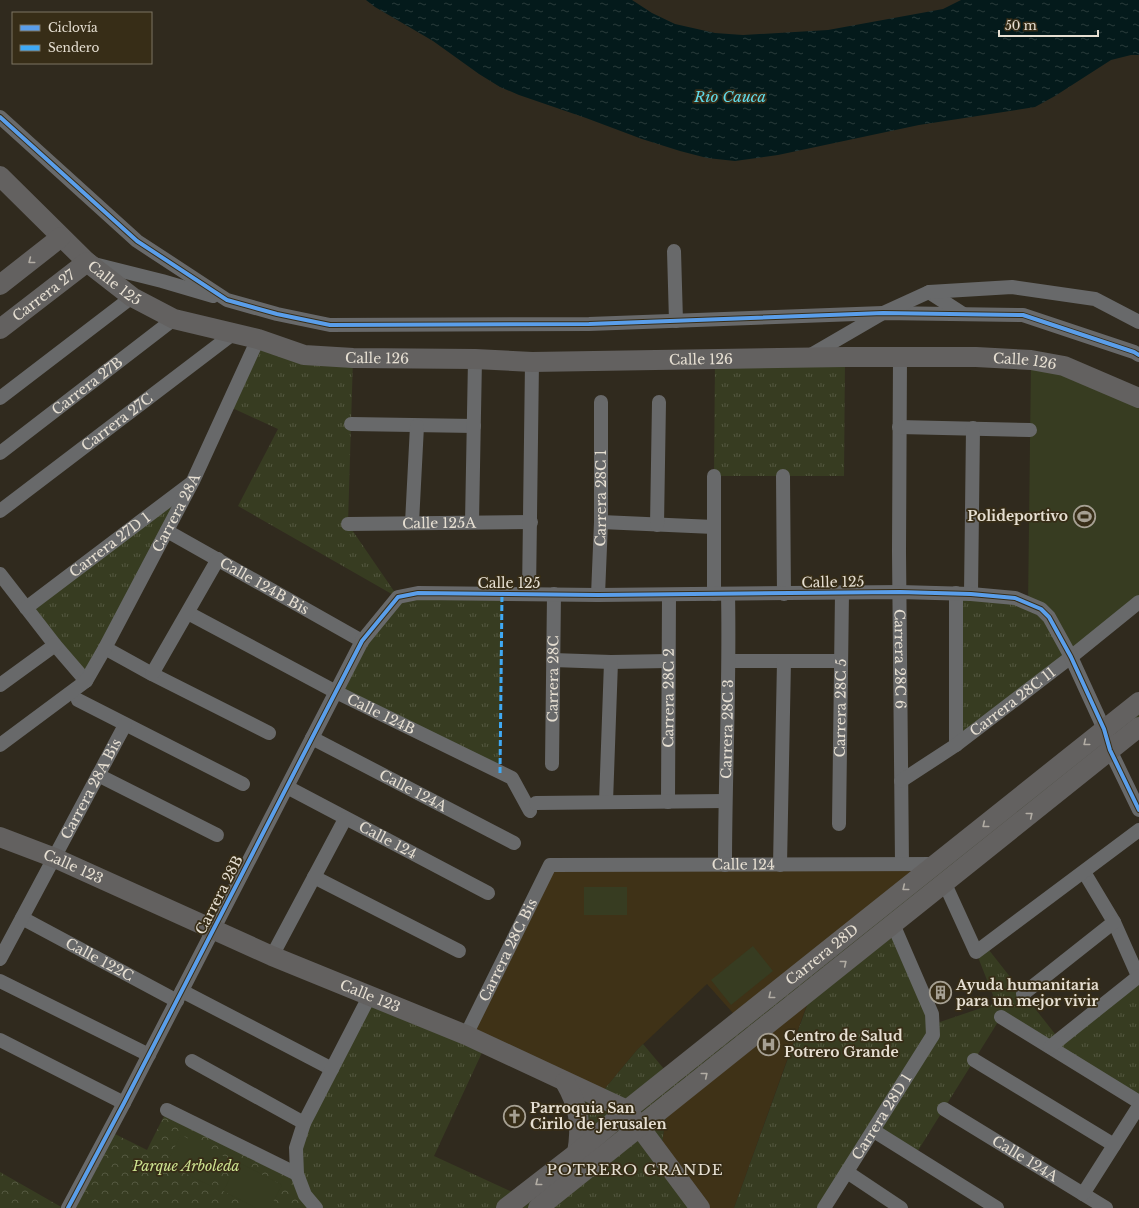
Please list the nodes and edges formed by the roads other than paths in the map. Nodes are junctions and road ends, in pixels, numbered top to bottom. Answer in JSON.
{"nodes":[{"id":1,"x":0,"y":117,"type":"edge"},
{"id":2,"x":0,"y":176,"type":"edge"},
{"id":3,"x":61,"y":237,"type":"junction"},
{"id":4,"x":674,"y":251,"type":"dead end"},
{"id":5,"x":87,"y":262,"type":"junction"},
{"id":6,"x":0,"y":285,"type":"edge"},
{"id":7,"x":929,"y":292,"type":"junction"},
{"id":8,"x":132,"y":297,"type":"junction"},
{"id":9,"x":227,"y":300,"type":"junction"},
{"id":10,"x":883,"y":313,"type":"junction"},
{"id":11,"x":964,"y":314,"type":"junction"},
{"id":12,"x":174,"y":319,"type":"junction"},
{"id":13,"x":676,"y":321,"type":"junction"},
{"id":14,"x":1139,"y":322,"type":"edge"},
{"id":15,"x":0,"y":329,"type":"edge"},
{"id":16,"x":234,"y":333,"type":"junction"},
{"id":17,"x":258,"y":340,"type":"junction"},
{"id":18,"x":1139,"y":355,"type":"edge"},
{"id":19,"x":900,"y":357,"type":"junction"},
{"id":20,"x":807,"y":358,"type":"junction"},
{"id":21,"x":475,"y":359,"type":"junction"},
{"id":22,"x":532,"y":362,"type":"junction"},
{"id":23,"x":0,"y":398,"type":"edge"},
{"id":24,"x":1139,"y":398,"type":"edge"},
{"id":25,"x":601,"y":402,"type":"dead end"},
{"id":26,"x":658,"y":402,"type":"dead end"},
{"id":27,"x":351,"y":424,"type":"dead end"},
{"id":28,"x":417,"y":426,"type":"junction"},
{"id":29,"x":474,"y":426,"type":"junction"},
{"id":30,"x":899,"y":427,"type":"junction"},
{"id":31,"x":973,"y":428,"type":"junction"},
{"id":32,"x":1030,"y":430,"type":"dead end"},
{"id":33,"x":0,"y":453,"type":"edge"},
{"id":34,"x":714,"y":476,"type":"dead end"},
{"id":35,"x":783,"y":476,"type":"dead end"},
{"id":36,"x":193,"y":481,"type":"junction"},
{"id":37,"x":0,"y":511,"type":"edge"},
{"id":38,"x":472,"y":522,"type":"junction"},
{"id":39,"x":531,"y":522,"type":"junction"},
{"id":40,"x":601,"y":522,"type":"junction"},
{"id":41,"x":412,"y":523,"type":"junction"},
{"id":42,"x":348,"y":524,"type":"dead end"},
{"id":43,"x":657,"y":525,"type":"junction"},
{"id":44,"x":714,"y":527,"type":"junction"},
{"id":45,"x":167,"y":531,"type":"junction"},
{"id":46,"x":218,"y":559,"type":"junction"},
{"id":47,"x":0,"y":574,"type":"edge"},
{"id":48,"x":900,"y":592,"type":"junction"},
{"id":49,"x":842,"y":593,"type":"junction"},
{"id":50,"x":956,"y":593,"type":"junction"},
{"id":51,"x":529,"y":594,"type":"junction"},
{"id":52,"x":554,"y":594,"type":"junction"},
{"id":53,"x":714,"y":594,"type":"junction"},
{"id":54,"x":728,"y":594,"type":"junction"},
{"id":55,"x":784,"y":594,"type":"junction"},
{"id":56,"x":971,"y":594,"type":"junction"},
{"id":57,"x":598,"y":595,"type":"junction"},
{"id":58,"x":669,"y":595,"type":"junction"},
{"id":59,"x":398,"y":597,"type":"joint"},
{"id":60,"x":1139,"y":602,"type":"edge"},
{"id":61,"x":26,"y":608,"type":"junction"},
{"id":62,"x":188,"y":612,"type":"junction"},
{"id":63,"x":362,"y":641,"type":"junction"},
{"id":64,"x":55,"y":645,"type":"junction"},
{"id":65,"x":105,"y":648,"type":"junction"},
{"id":66,"x":1071,"y":657,"type":"junction"},
{"id":67,"x":553,"y":660,"type":"junction"},
{"id":68,"x":668,"y":661,"type":"junction"},
{"id":69,"x":729,"y":661,"type":"junction"},
{"id":70,"x":784,"y":661,"type":"junction"},
{"id":71,"x":841,"y":661,"type":"junction"},
{"id":72,"x":612,"y":662,"type":"junction"},
{"id":73,"x":152,"y":674,"type":"junction"},
{"id":74,"x":86,"y":681,"type":"junction"},
{"id":75,"x":0,"y":686,"type":"edge"},
{"id":76,"x":336,"y":692,"type":"junction"},
{"id":77,"x":78,"y":700,"type":"dead end"},
{"id":78,"x":1139,"y":702,"type":"edge"},
{"id":79,"x":125,"y":725,"type":"junction"},
{"id":80,"x":1139,"y":727,"type":"edge"},
{"id":81,"x":1104,"y":730,"type":"junction"},
{"id":82,"x":269,"y":733,"type":"dead end"},
{"id":83,"x":312,"y":738,"type":"junction"},
{"id":84,"x":0,"y":745,"type":"edge"},
{"id":85,"x":956,"y":745,"type":"junction"},
{"id":86,"x":1110,"y":750,"type":"junction"},
{"id":87,"x":552,"y":764,"type":"dead end"},
{"id":88,"x":98,"y":775,"type":"junction"},
{"id":89,"x":901,"y":781,"type":"junction"},
{"id":90,"x":243,"y":784,"type":"dead end"},
{"id":91,"x":287,"y":787,"type":"junction"},
{"id":92,"x":725,"y":801,"type":"junction"},
{"id":93,"x":606,"y":802,"type":"junction"},
{"id":94,"x":668,"y":802,"type":"junction"},
{"id":95,"x":1139,"y":810,"type":"edge"},
{"id":96,"x":345,"y":819,"type":"junction"},
{"id":97,"x":839,"y":824,"type":"dead end"},
{"id":98,"x":1139,"y":830,"type":"edge"},
{"id":99,"x":217,"y":835,"type":"dead end"},
{"id":100,"x":0,"y":837,"type":"edge"},
{"id":101,"x":514,"y":842,"type":"dead end"},
{"id":102,"x":55,"y":858,"type":"junction"},
{"id":103,"x":902,"y":864,"type":"junction"},
{"id":104,"x":936,"y":864,"type":"junction"},
{"id":105,"x":550,"y":865,"type":"joint"},
{"id":106,"x":725,"y":865,"type":"junction"},
{"id":107,"x":780,"y":865,"type":"junction"},
{"id":108,"x":1084,"y":872,"type":"junction"},
{"id":109,"x":314,"y":877,"type":"junction"},
{"id":110,"x":945,"y":884,"type":"junction"},
{"id":111,"x":488,"y":893,"type":"dead end"},
{"id":112,"x":22,"y":918,"type":"junction"},
{"id":113,"x":1114,"y":922,"type":"junction"},
{"id":114,"x":893,"y":924,"type":"junction"},
{"id":115,"x":214,"y":929,"type":"junction"},
{"id":116,"x":459,"y":951,"type":"dead end"},
{"id":117,"x":272,"y":956,"type":"junction"},
{"id":118,"x":0,"y":959,"type":"edge"},
{"id":119,"x":1139,"y":976,"type":"edge"},
{"id":120,"x":0,"y":981,"type":"edge"},
{"id":121,"x":1023,"y":994,"type":"dead end"},
{"id":122,"x":179,"y":996,"type":"junction"},
{"id":123,"x":369,"y":996,"type":"junction"},
{"id":124,"x":1001,"y":1017,"type":"dead end"},
{"id":125,"x":466,"y":1035,"type":"junction"},
{"id":126,"x":0,"y":1040,"type":"edge"},
{"id":127,"x":1050,"y":1047,"type":"junction"},
{"id":128,"x":149,"y":1055,"type":"junction"},
{"id":129,"x":974,"y":1060,"type":"dead end"},
{"id":130,"x":192,"y":1061,"type":"dead end"},
{"id":131,"x":332,"y":1069,"type":"junction"},
{"id":132,"x":565,"y":1082,"type":"junction"},
{"id":133,"x":1139,"y":1102,"type":"edge"},
{"id":134,"x":124,"y":1103,"type":"junction"},
{"id":135,"x":1139,"y":1106,"type":"edge"},
{"id":136,"x":944,"y":1109,"type":"dead end"},
{"id":137,"x":167,"y":1110,"type":"dead end"},
{"id":138,"x":627,"y":1110,"type":"junction"},
{"id":139,"x":304,"y":1123,"type":"junction"},
{"id":140,"x":639,"y":1126,"type":"junction"},
{"id":141,"x":874,"y":1131,"type":"junction"},
{"id":142,"x":1114,"y":1145,"type":"junction"},
{"id":143,"x":577,"y":1153,"type":"junction"},
{"id":144,"x":847,"y":1172,"type":"junction"},
{"id":145,"x":297,"y":1174,"type":"junction"},
{"id":146,"x":1083,"y":1194,"type":"junction"},
{"id":147,"x":68,"y":1208,"type":"edge"},
{"id":148,"x":316,"y":1208,"type":"edge"},
{"id":149,"x":506,"y":1208,"type":"edge"},
{"id":150,"x":538,"y":1208,"type":"edge"},
{"id":151,"x":700,"y":1208,"type":"edge"},
{"id":152,"x":824,"y":1208,"type":"edge"},
{"id":153,"x":901,"y":1208,"type":"edge"},
{"id":154,"x":996,"y":1208,"type":"edge"},
{"id":155,"x":1106,"y":1208,"type":"edge"}],
"edges":[{"from":1,"to":9,"type":"street"},
{"from":2,"to":3,"type":"street","name":"Calle 125"},
{"from":3,"to":5,"type":"street","name":"Calle 125"},
{"from":3,"to":6,"type":"street","one_way":true},
{"from":4,"to":13,"type":"street"},
{"from":5,"to":8,"type":"street","name":"Calle 125"},
{"from":5,"to":9,"type":"street"},
{"from":5,"to":15,"type":"street","name":"Carrera 27"},
{"from":7,"to":10,"type":"street"},
{"from":7,"to":11,"type":"street"},
{"from":7,"to":14,"type":"street"},
{"from":8,"to":12,"type":"street","name":"Calle 125"},
{"from":8,"to":23,"type":"street"},
{"from":9,"to":13,"type":"street"},
{"from":10,"to":11,"type":"street"},
{"from":10,"to":13,"type":"street"},
{"from":10,"to":20,"type":"street"},
{"from":11,"to":18,"type":"street"},
{"from":12,"to":16,"type":"street","name":"Calle 125"},
{"from":12,"to":33,"type":"street","name":"Carrera 27B"},
{"from":16,"to":17,"type":"street","name":"Calle 125"},
{"from":16,"to":37,"type":"street","name":"Carrera 27C"},
{"from":17,"to":21,"type":"street","name":"Calle 126"},
{"from":17,"to":36,"type":"street","name":"Carrera 28A"},
{"from":19,"to":20,"type":"street","name":"Calle 126"},
{"from":19,"to":24,"type":"street","name":"Calle 126"},
{"from":19,"to":30,"type":"street","name":"Carrera 28C 6"},
{"from":20,"to":22,"type":"street","name":"Calle 126"},
{"from":21,"to":22,"type":"street","name":"Calle 126"},
{"from":21,"to":29,"type":"street"},
{"from":22,"to":39,"type":"street"},
{"from":25,"to":40,"type":"street","name":"Carrera 28C 1"},
{"from":26,"to":43,"type":"street"},
{"from":27,"to":28,"type":"street"},
{"from":28,"to":29,"type":"street"},
{"from":28,"to":41,"type":"street"},
{"from":29,"to":38,"type":"street"},
{"from":30,"to":31,"type":"street"},
{"from":30,"to":48,"type":"street","name":"Carrera 28C 6"},
{"from":31,"to":32,"type":"street"},
{"from":31,"to":56,"type":"street"},
{"from":34,"to":44,"type":"street"},
{"from":35,"to":55,"type":"street"},
{"from":36,"to":45,"type":"street","name":"Carrera 28A"},
{"from":36,"to":61,"type":"street","name":"Carrera 27D 1"},
{"from":38,"to":39,"type":"street","name":"Calle 125A"},
{"from":38,"to":41,"type":"street","name":"Calle 125A"},
{"from":39,"to":51,"type":"street"},
{"from":40,"to":43,"type":"street"},
{"from":40,"to":57,"type":"street","name":"Carrera 28C 1"},
{"from":41,"to":42,"type":"street","name":"Calle 125A"},
{"from":43,"to":44,"type":"street"},
{"from":44,"to":53,"type":"street"},
{"from":45,"to":46,"type":"street","name":"Calle 124B Bis"},
{"from":45,"to":65,"type":"street","name":"Carrera 28A"},
{"from":46,"to":62,"type":"street"},
{"from":46,"to":63,"type":"street","name":"Calle 124B Bis"},
{"from":47,"to":61,"type":"street"},
{"from":48,"to":49,"type":"street","name":"Calle 125"},
{"from":48,"to":50,"type":"street","name":"Calle 125"},
{"from":48,"to":89,"type":"street","name":"Carrera 28C 6"},
{"from":49,"to":55,"type":"street","name":"Calle 125"},
{"from":49,"to":71,"type":"street","name":"Carrera 28C 5"},
{"from":50,"to":56,"type":"street","name":"Calle 125"},
{"from":50,"to":85,"type":"street"},
{"from":51,"to":52,"type":"street","name":"Calle 125"},
{"from":51,"to":59,"type":"street","name":"Calle 125"},
{"from":52,"to":57,"type":"street","name":"Calle 125"},
{"from":52,"to":67,"type":"street","name":"Carrera 28C"},
{"from":53,"to":54,"type":"street","name":"Calle 125"},
{"from":53,"to":58,"type":"street","name":"Calle 125"},
{"from":54,"to":55,"type":"street","name":"Calle 125"},
{"from":54,"to":69,"type":"street","name":"Carrera 28C 3"},
{"from":56,"to":66,"type":"street","name":"Calle 125"},
{"from":57,"to":58,"type":"street","name":"Calle 125"},
{"from":58,"to":68,"type":"street","name":"Carrera 28C 2"},
{"from":59,"to":63,"type":"street","name":"Carrera 28B"},
{"from":60,"to":66,"type":"street","name":"Carrera 28C 11"},
{"from":61,"to":64,"type":"street"},
{"from":62,"to":73,"type":"street"},
{"from":62,"to":76,"type":"street","name":"Calle 124B"},
{"from":63,"to":76,"type":"street","name":"Carrera 28B"},
{"from":64,"to":74,"type":"street"},
{"from":64,"to":75,"type":"street"},
{"from":65,"to":73,"type":"street"},
{"from":65,"to":74,"type":"street","name":"Carrera 28A"},
{"from":66,"to":81,"type":"street","name":"Calle 125"},
{"from":66,"to":85,"type":"street","name":"Carrera 28C 11"},
{"from":67,"to":72,"type":"street"},
{"from":67,"to":87,"type":"street","name":"Carrera 28C"},
{"from":68,"to":72,"type":"street"},
{"from":68,"to":94,"type":"street","name":"Carrera 28C 2"},
{"from":69,"to":70,"type":"street"},
{"from":69,"to":92,"type":"street","name":"Carrera 28C 3"},
{"from":70,"to":71,"type":"street"},
{"from":70,"to":107,"type":"street"},
{"from":71,"to":97,"type":"street","name":"Carrera 28C 5"},
{"from":72,"to":93,"type":"street"},
{"from":73,"to":82,"type":"street"},
{"from":74,"to":84,"type":"street"},
{"from":76,"to":83,"type":"street","name":"Carrera 28B"},
{"from":76,"to":93,"type":"street","name":"Calle 124B"},
{"from":77,"to":79,"type":"street"},
{"from":78,"to":81,"type":"street","name":"Carrera 28D"},
{"from":79,"to":88,"type":"street","name":"Carrera 28A Bis"},
{"from":79,"to":90,"type":"street"},
{"from":80,"to":86,"type":"street","name":"Carrera 28D"},
{"from":81,"to":86,"type":"street","name":"Calle 125"},
{"from":81,"to":104,"type":"street","name":"Carrera 28D","one_way":true},
{"from":83,"to":91,"type":"street","name":"Carrera 28B"},
{"from":83,"to":101,"type":"street","name":"Calle 124A"},
{"from":85,"to":89,"type":"street","name":"Carrera 28C 11"},
{"from":86,"to":95,"type":"street","name":"Calle 125"},
{"from":110,"to":86,"type":"street","name":"Carrera 28D","one_way":true},
{"from":88,"to":99,"type":"street"},
{"from":88,"to":102,"type":"street","name":"Carrera 28A Bis"},
{"from":89,"to":103,"type":"street","name":"Carrera 28C 6"},
{"from":91,"to":96,"type":"street","name":"Calle 124"},
{"from":91,"to":115,"type":"street","name":"Carrera 28B"},
{"from":92,"to":94,"type":"street"},
{"from":92,"to":106,"type":"street","name":"Carrera 28C 3"},
{"from":93,"to":94,"type":"street"},
{"from":96,"to":109,"type":"street"},
{"from":96,"to":111,"type":"street","name":"Calle 124"},
{"from":98,"to":108,"type":"street"},
{"from":100,"to":102,"type":"street","name":"Calle 123"},
{"from":102,"to":112,"type":"street","name":"Carrera 28A Bis"},
{"from":102,"to":115,"type":"street","name":"Calle 123"},
{"from":103,"to":104,"type":"street","name":"Calle 124"},
{"from":103,"to":107,"type":"street","name":"Calle 124"},
{"from":104,"to":138,"type":"street","name":"Carrera 28D","one_way":true},
{"from":105,"to":106,"type":"street","name":"Calle 124"},
{"from":105,"to":125,"type":"street","name":"Carrera 28C Bis"},
{"from":106,"to":107,"type":"street","name":"Calle 124"},
{"from":108,"to":110,"type":"street"},
{"from":108,"to":113,"type":"street"},
{"from":109,"to":116,"type":"street"},
{"from":109,"to":117,"type":"street"},
{"from":110,"to":114,"type":"street","name":"Carrera 28D"},
{"from":112,"to":118,"type":"street","name":"Carrera 28A Bis"},
{"from":112,"to":122,"type":"street","name":"Calle 122C"},
{"from":113,"to":119,"type":"street"},
{"from":113,"to":121,"type":"street"},
{"from":140,"to":114,"type":"street","name":"Carrera 28D","one_way":true},
{"from":114,"to":141,"type":"street","name":"Carrera 28D 1"},
{"from":115,"to":117,"type":"street","name":"Calle 123"},
{"from":115,"to":122,"type":"street","name":"Carrera 28B"},
{"from":117,"to":123,"type":"street","name":"Calle 123"},
{"from":119,"to":127,"type":"street"},
{"from":120,"to":128,"type":"street"},
{"from":122,"to":128,"type":"street","name":"Carrera 28B"},
{"from":122,"to":131,"type":"street","name":"Calle 122C"},
{"from":123,"to":125,"type":"street","name":"Calle 123"},
{"from":123,"to":131,"type":"street"},
{"from":124,"to":127,"type":"street"},
{"from":125,"to":132,"type":"street","name":"Calle 123"},
{"from":126,"to":134,"type":"street"},
{"from":127,"to":133,"type":"street"},
{"from":128,"to":134,"type":"street","name":"Carrera 28B"},
{"from":129,"to":142,"type":"street"},
{"from":130,"to":139,"type":"street"},
{"from":131,"to":139,"type":"street"},
{"from":132,"to":138,"type":"street","name":"Calle 123"},
{"from":132,"to":143,"type":"street"},
{"from":134,"to":147,"type":"street","name":"Carrera 28B"},
{"from":135,"to":142,"type":"street"},
{"from":136,"to":146,"type":"street","name":"Calle 124A"},
{"from":137,"to":145,"type":"street"},
{"from":138,"to":140,"type":"street","name":"Calle 123"},
{"from":138,"to":143,"type":"street","name":"Carrera 28D"},
{"from":139,"to":145,"type":"street"},
{"from":140,"to":150,"type":"street","name":"Carrera 28D"},
{"from":140,"to":151,"type":"street","name":"Calle 123"},
{"from":141,"to":144,"type":"street","name":"Carrera 28D 1"},
{"from":141,"to":154,"type":"street"},
{"from":142,"to":146,"type":"street"},
{"from":143,"to":149,"type":"street","name":"Carrera 28D","one_way":true},
{"from":144,"to":152,"type":"street","name":"Carrera 28D 1"},
{"from":144,"to":153,"type":"street"},
{"from":145,"to":148,"type":"street"},
{"from":146,"to":155,"type":"street","name":"Calle 124A"}]}
